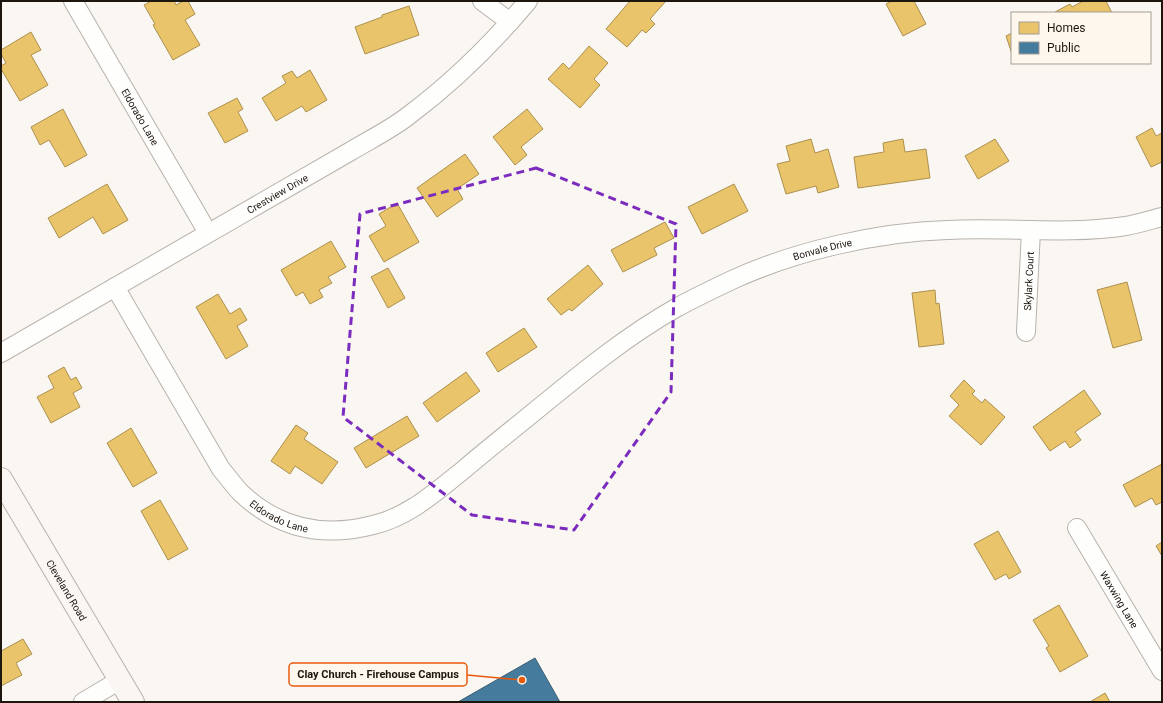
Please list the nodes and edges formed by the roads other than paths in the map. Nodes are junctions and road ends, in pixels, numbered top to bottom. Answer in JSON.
{"nodes":[{"id":1,"x":73,"y":1,"type":"edge"},
{"id":2,"x":482,"y":1,"type":"edge"},
{"id":3,"x":528,"y":1,"type":"edge"},
{"id":4,"x":510,"y":22,"type":"junction"},
{"id":5,"x":1162,"y":217,"type":"edge"},
{"id":6,"x":1031,"y":230,"type":"junction"},
{"id":7,"x":208,"y":233,"type":"junction"},
{"id":8,"x":115,"y":287,"type":"junction"},
{"id":9,"x":1026,"y":332,"type":"dead end"},
{"id":10,"x":1,"y":353,"type":"edge"},
{"id":11,"x":528,"y":417,"type":"joint"},
{"id":12,"x":1,"y":479,"type":"edge"},
{"id":13,"x":1077,"y":528,"type":"dead end"},
{"id":14,"x":1162,"y":671,"type":"edge"},
{"id":15,"x":120,"y":680,"type":"junction"},
{"id":16,"x":83,"y":702,"type":"edge"},
{"id":17,"x":133,"y":702,"type":"edge"}],
"edges":[{"from":1,"to":7,"type":"street","name":"Eldorado Lane"},
{"from":2,"to":4,"type":"street"},
{"from":3,"to":4,"type":"street","name":"Crestview Drive"},
{"from":4,"to":7,"type":"street","name":"Crestview Drive"},
{"from":5,"to":6,"type":"street","name":"Bonvale Drive"},
{"from":6,"to":9,"type":"street","name":"Skylark Court"},
{"from":6,"to":11,"type":"street","name":"Bonvale Drive"},
{"from":7,"to":8,"type":"street","name":"Crestview Drive"},
{"from":8,"to":10,"type":"street","name":"Crestview Drive"},
{"from":8,"to":11,"type":"street","name":"Eldorado Lane"},
{"from":12,"to":15,"type":"main road","name":"Cleveland Road"},
{"from":13,"to":14,"type":"street","name":"Waxwing Lane"},
{"from":15,"to":16,"type":"street"},
{"from":15,"to":17,"type":"main road","name":"Cleveland Road"}]}
